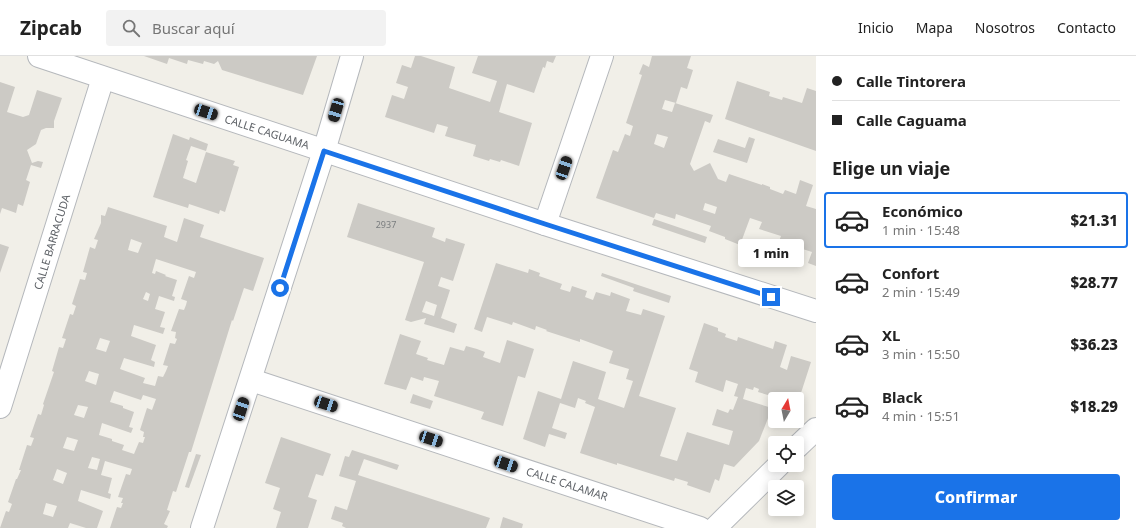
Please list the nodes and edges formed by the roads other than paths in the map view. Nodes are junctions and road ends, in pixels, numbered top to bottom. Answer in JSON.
{"nodes":[{"id":1,"x":39,"y":56,"type":"edge"},
{"id":2,"x":352,"y":56,"type":"edge"},
{"id":3,"x":602,"y":56,"type":"edge"},
{"id":4,"x":103,"y":78,"type":"junction"},
{"id":5,"x":324,"y":151,"type":"junction"},
{"id":6,"x":545,"y":224,"type":"junction"},
{"id":7,"x":816,"y":311,"type":"edge"},
{"id":8,"x":251,"y":380,"type":"junction"},
{"id":9,"x":0,"y":407,"type":"edge"},
{"id":10,"x":816,"y":429,"type":"edge"},
{"id":11,"x":804,"y":440,"type":"edge"},
{"id":12,"x":772,"y":472,"type":"edge"},
{"id":13,"x":202,"y":528,"type":"edge"},
{"id":14,"x":700,"y":528,"type":"edge"},
{"id":15,"x":715,"y":528,"type":"edge"}],
"edges":[{"from":1,"to":4,"type":"street","name":"CALLE CAGUAMA"},
{"from":2,"to":5,"type":"street"},
{"from":3,"to":6,"type":"street"},
{"from":4,"to":5,"type":"street","name":"CALLE CAGUAMA"},
{"from":4,"to":9,"type":"street","name":"CALLE BARRACUDA"},
{"from":5,"to":6,"type":"street","name":"CALLE CAGUAMA"},
{"from":5,"to":8,"type":"street"},
{"from":6,"to":7,"type":"street","name":"CALLE CAGUAMA"},
{"from":8,"to":13,"type":"street"},
{"from":8,"to":14,"type":"street","name":"CALLE CALAMAR"},
{"from":10,"to":11,"type":"street"},
{"from":12,"to":15,"type":"street"}]}
